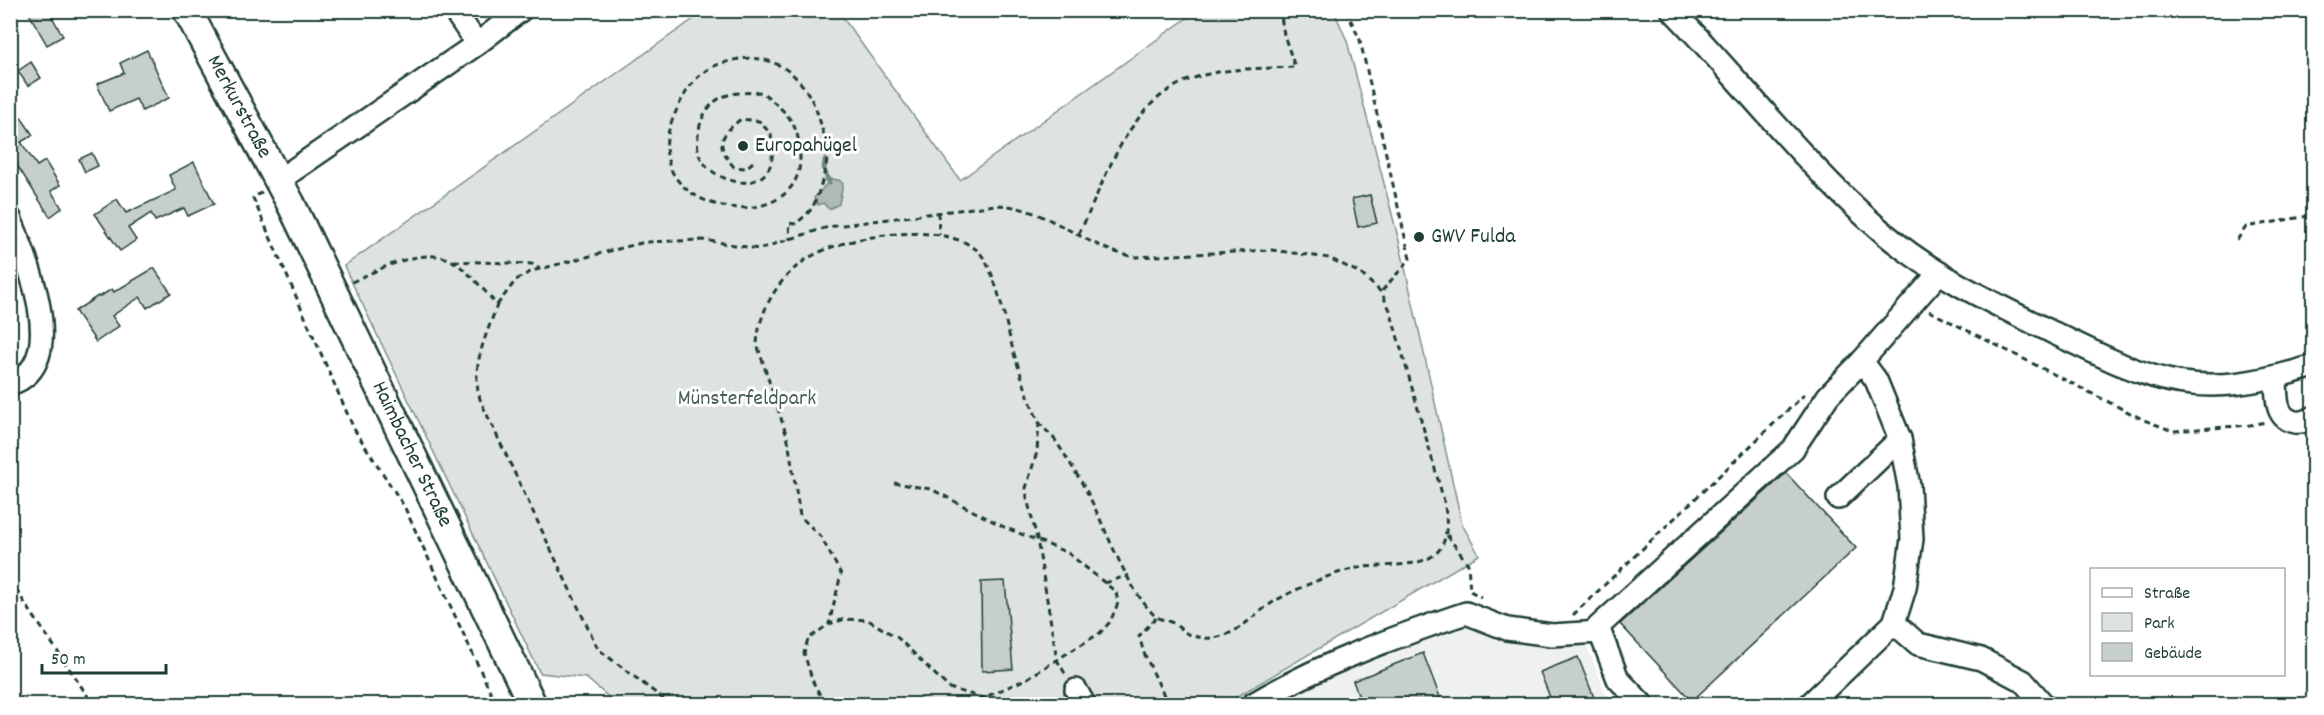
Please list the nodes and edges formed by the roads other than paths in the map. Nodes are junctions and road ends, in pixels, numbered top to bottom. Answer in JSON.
{"nodes":[{"id":1,"x":187,"y":10,"type":"edge"},
{"id":2,"x":454,"y":10,"type":"edge"},
{"id":3,"x":521,"y":10,"type":"edge"},
{"id":4,"x":1672,"y":10,"type":"edge"},
{"id":5,"x":477,"y":44,"type":"junction"},
{"id":6,"x":279,"y":180,"type":"junction"},
{"id":7,"x":291,"y":204,"type":"joint"},
{"id":8,"x":10,"y":218,"type":"edge"},
{"id":9,"x":1939,"y":273,"type":"junction"},
{"id":10,"x":1862,"y":361,"type":"junction"},
{"id":11,"x":2313,"y":366,"type":"edge"},
{"id":12,"x":2276,"y":378,"type":"junction"},
{"id":13,"x":10,"y":384,"type":"edge"},
{"id":14,"x":2313,"y":417,"type":"edge"},
{"id":15,"x":1900,"y":439,"type":"junction"},
{"id":16,"x":1838,"y":498,"type":"dead end"},
{"id":17,"x":1894,"y":623,"type":"junction"},
{"id":18,"x":1600,"y":632,"type":"junction"},
{"id":19,"x":532,"y":705,"type":"edge"},
{"id":20,"x":1253,"y":705,"type":"edge"},
{"id":21,"x":1642,"y":705,"type":"edge"},
{"id":22,"x":1810,"y":705,"type":"edge"},
{"id":23,"x":2043,"y":705,"type":"edge"}],
"edges":[{"from":1,"to":6,"type":"main road","name":"Merkurstraße"},
{"from":2,"to":5,"type":"street"},
{"from":3,"to":5,"type":"street"},
{"from":4,"to":9,"type":"street"},
{"from":5,"to":6,"type":"street"},
{"from":6,"to":7,"type":"main road","name":"Merkurstraße"},
{"from":7,"to":19,"type":"main road","name":"Haimbacher Straße"},
{"from":8,"to":13,"type":"street"},
{"from":9,"to":10,"type":"street"},
{"from":9,"to":12,"type":"street"},
{"from":10,"to":15,"type":"street"},
{"from":10,"to":18,"type":"street"},
{"from":11,"to":12,"type":"street"},
{"from":12,"to":14,"type":"street"},
{"from":15,"to":16,"type":"street"},
{"from":15,"to":17,"type":"street"},
{"from":17,"to":22,"type":"street"},
{"from":17,"to":23,"type":"street"},
{"from":18,"to":20,"type":"street"},
{"from":18,"to":21,"type":"street"}]}
